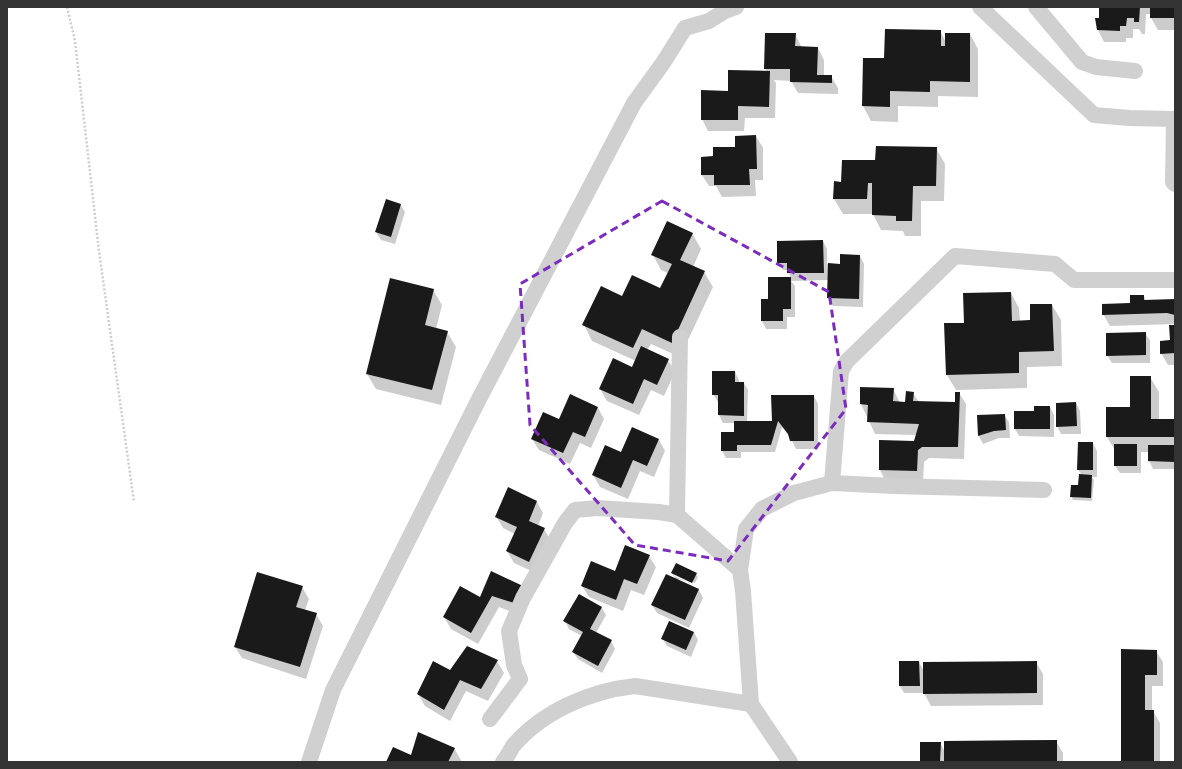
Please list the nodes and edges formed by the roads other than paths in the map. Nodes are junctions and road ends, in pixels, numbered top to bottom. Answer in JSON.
{"nodes":[{"id":1,"x":736,"y":7,"type":"edge"},
{"id":2,"x":980,"y":7,"type":"edge"},
{"id":3,"x":1036,"y":7,"type":"edge"},
{"id":4,"x":1135,"y":71,"type":"dead end"},
{"id":5,"x":1174,"y":119,"type":"edge"},
{"id":6,"x":1175,"y":184,"type":"edge"},
{"id":7,"x":1175,"y":280,"type":"edge"},
{"id":8,"x":680,"y":337,"type":"dead end"},
{"id":9,"x":832,"y":483,"type":"junction"},
{"id":10,"x":1044,"y":490,"type":"dead end"},
{"id":11,"x":677,"y":515,"type":"junction"},
{"id":12,"x":740,"y":570,"type":"junction"},
{"id":13,"x":751,"y":704,"type":"junction"},
{"id":14,"x":490,"y":719,"type":"dead end"},
{"id":15,"x":309,"y":762,"type":"edge"},
{"id":16,"x":503,"y":762,"type":"edge"},
{"id":17,"x":790,"y":762,"type":"edge"}],
"edges":[{"from":1,"to":15,"type":"street"},
{"from":2,"to":5,"type":"street"},
{"from":3,"to":4,"type":"street"},
{"from":5,"to":6,"type":"street"},
{"from":7,"to":9,"type":"street"},
{"from":8,"to":11,"type":"street"},
{"from":9,"to":10,"type":"street"},
{"from":9,"to":12,"type":"street"},
{"from":11,"to":12,"type":"street"},
{"from":11,"to":14,"type":"street"},
{"from":12,"to":13,"type":"street"},
{"from":13,"to":16,"type":"street"},
{"from":13,"to":17,"type":"street"}]}
